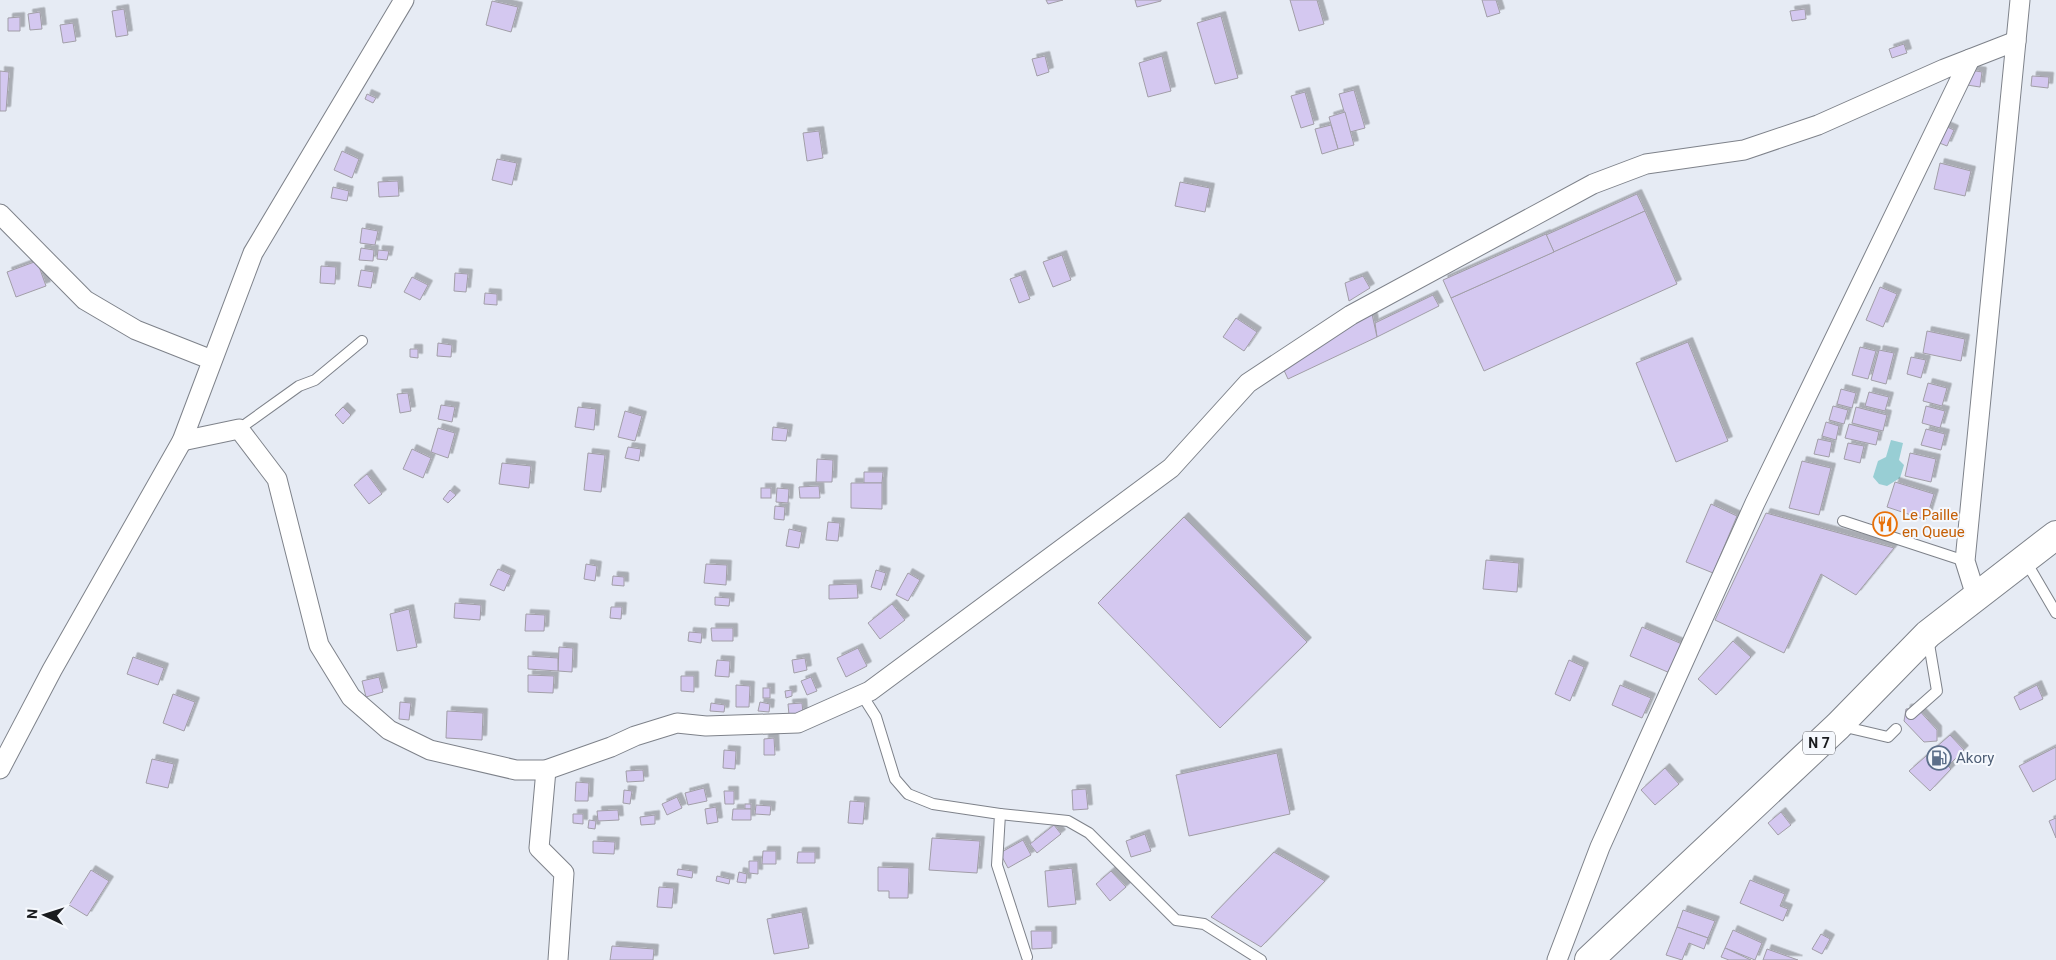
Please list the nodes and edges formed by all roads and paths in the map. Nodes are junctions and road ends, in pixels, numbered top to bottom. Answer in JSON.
{"nodes":[{"id":1,"x":404,"y":0,"type":"edge"},
{"id":2,"x":2020,"y":0,"type":"edge"},
{"id":3,"x":2016,"y":41,"type":"junction"},
{"id":4,"x":1970,"y":59,"type":"junction"},
{"id":5,"x":0,"y":214,"type":"edge"},
{"id":6,"x":362,"y":341,"type":"dead end"},
{"id":7,"x":212,"y":360,"type":"junction"},
{"id":8,"x":239,"y":429,"type":"junction"},
{"id":9,"x":182,"y":441,"type":"junction"},
{"id":10,"x":1843,"y":521,"type":"dead end"},
{"id":11,"x":2056,"y":535,"type":"edge"},
{"id":12,"x":2024,"y":558,"type":"junction"},
{"id":13,"x":1965,"y":561,"type":"junction"},
{"id":14,"x":1976,"y":596,"type":"junction"},
{"id":15,"x":2056,"y":613,"type":"edge"},
{"id":16,"x":1928,"y":634,"type":"junction"},
{"id":17,"x":862,"y":694,"type":"junction"},
{"id":18,"x":1911,"y":714,"type":"dead end"},
{"id":19,"x":1838,"y":726,"type":"junction"},
{"id":20,"x":1896,"y":729,"type":"dead end"},
{"id":21,"x":0,"y":768,"type":"edge"},
{"id":22,"x":546,"y":770,"type":"junction"},
{"id":23,"x":1000,"y":814,"type":"junction"},
{"id":24,"x":1027,"y":957,"type":"dead end"},
{"id":25,"x":558,"y":960,"type":"edge"},
{"id":26,"x":1261,"y":960,"type":"edge"},
{"id":27,"x":1557,"y":960,"type":"edge"},
{"id":28,"x":1589,"y":960,"type":"edge"}],
"edges":[{"from":1,"to":7,"type":"street"},
{"from":2,"to":3,"type":"street"},
{"from":3,"to":4,"type":"street"},
{"from":3,"to":13,"type":"street"},
{"from":4,"to":17,"type":"street"},
{"from":4,"to":27,"type":"street"},
{"from":5,"to":7,"type":"street"},
{"from":6,"to":8,"type":"lane"},
{"from":7,"to":9,"type":"street"},
{"from":8,"to":9,"type":"street"},
{"from":8,"to":22,"type":"street"},
{"from":9,"to":21,"type":"street"},
{"from":10,"to":13,"type":"lane"},
{"from":11,"to":12,"type":"main road","number":"N 7"},
{"from":12,"to":14,"type":"main road","number":"N 7"},
{"from":12,"to":15,"type":"lane"},
{"from":13,"to":14,"type":"street"},
{"from":14,"to":16,"type":"main road","number":"N 7"},
{"from":16,"to":18,"type":"lane"},
{"from":16,"to":19,"type":"main road","number":"N 7"},
{"from":17,"to":22,"type":"street"},
{"from":17,"to":23,"type":"lane"},
{"from":19,"to":20,"type":"lane"},
{"from":19,"to":28,"type":"main road","number":"N 7"},
{"from":22,"to":25,"type":"street"},
{"from":23,"to":24,"type":"lane"},
{"from":23,"to":26,"type":"lane"}]}
